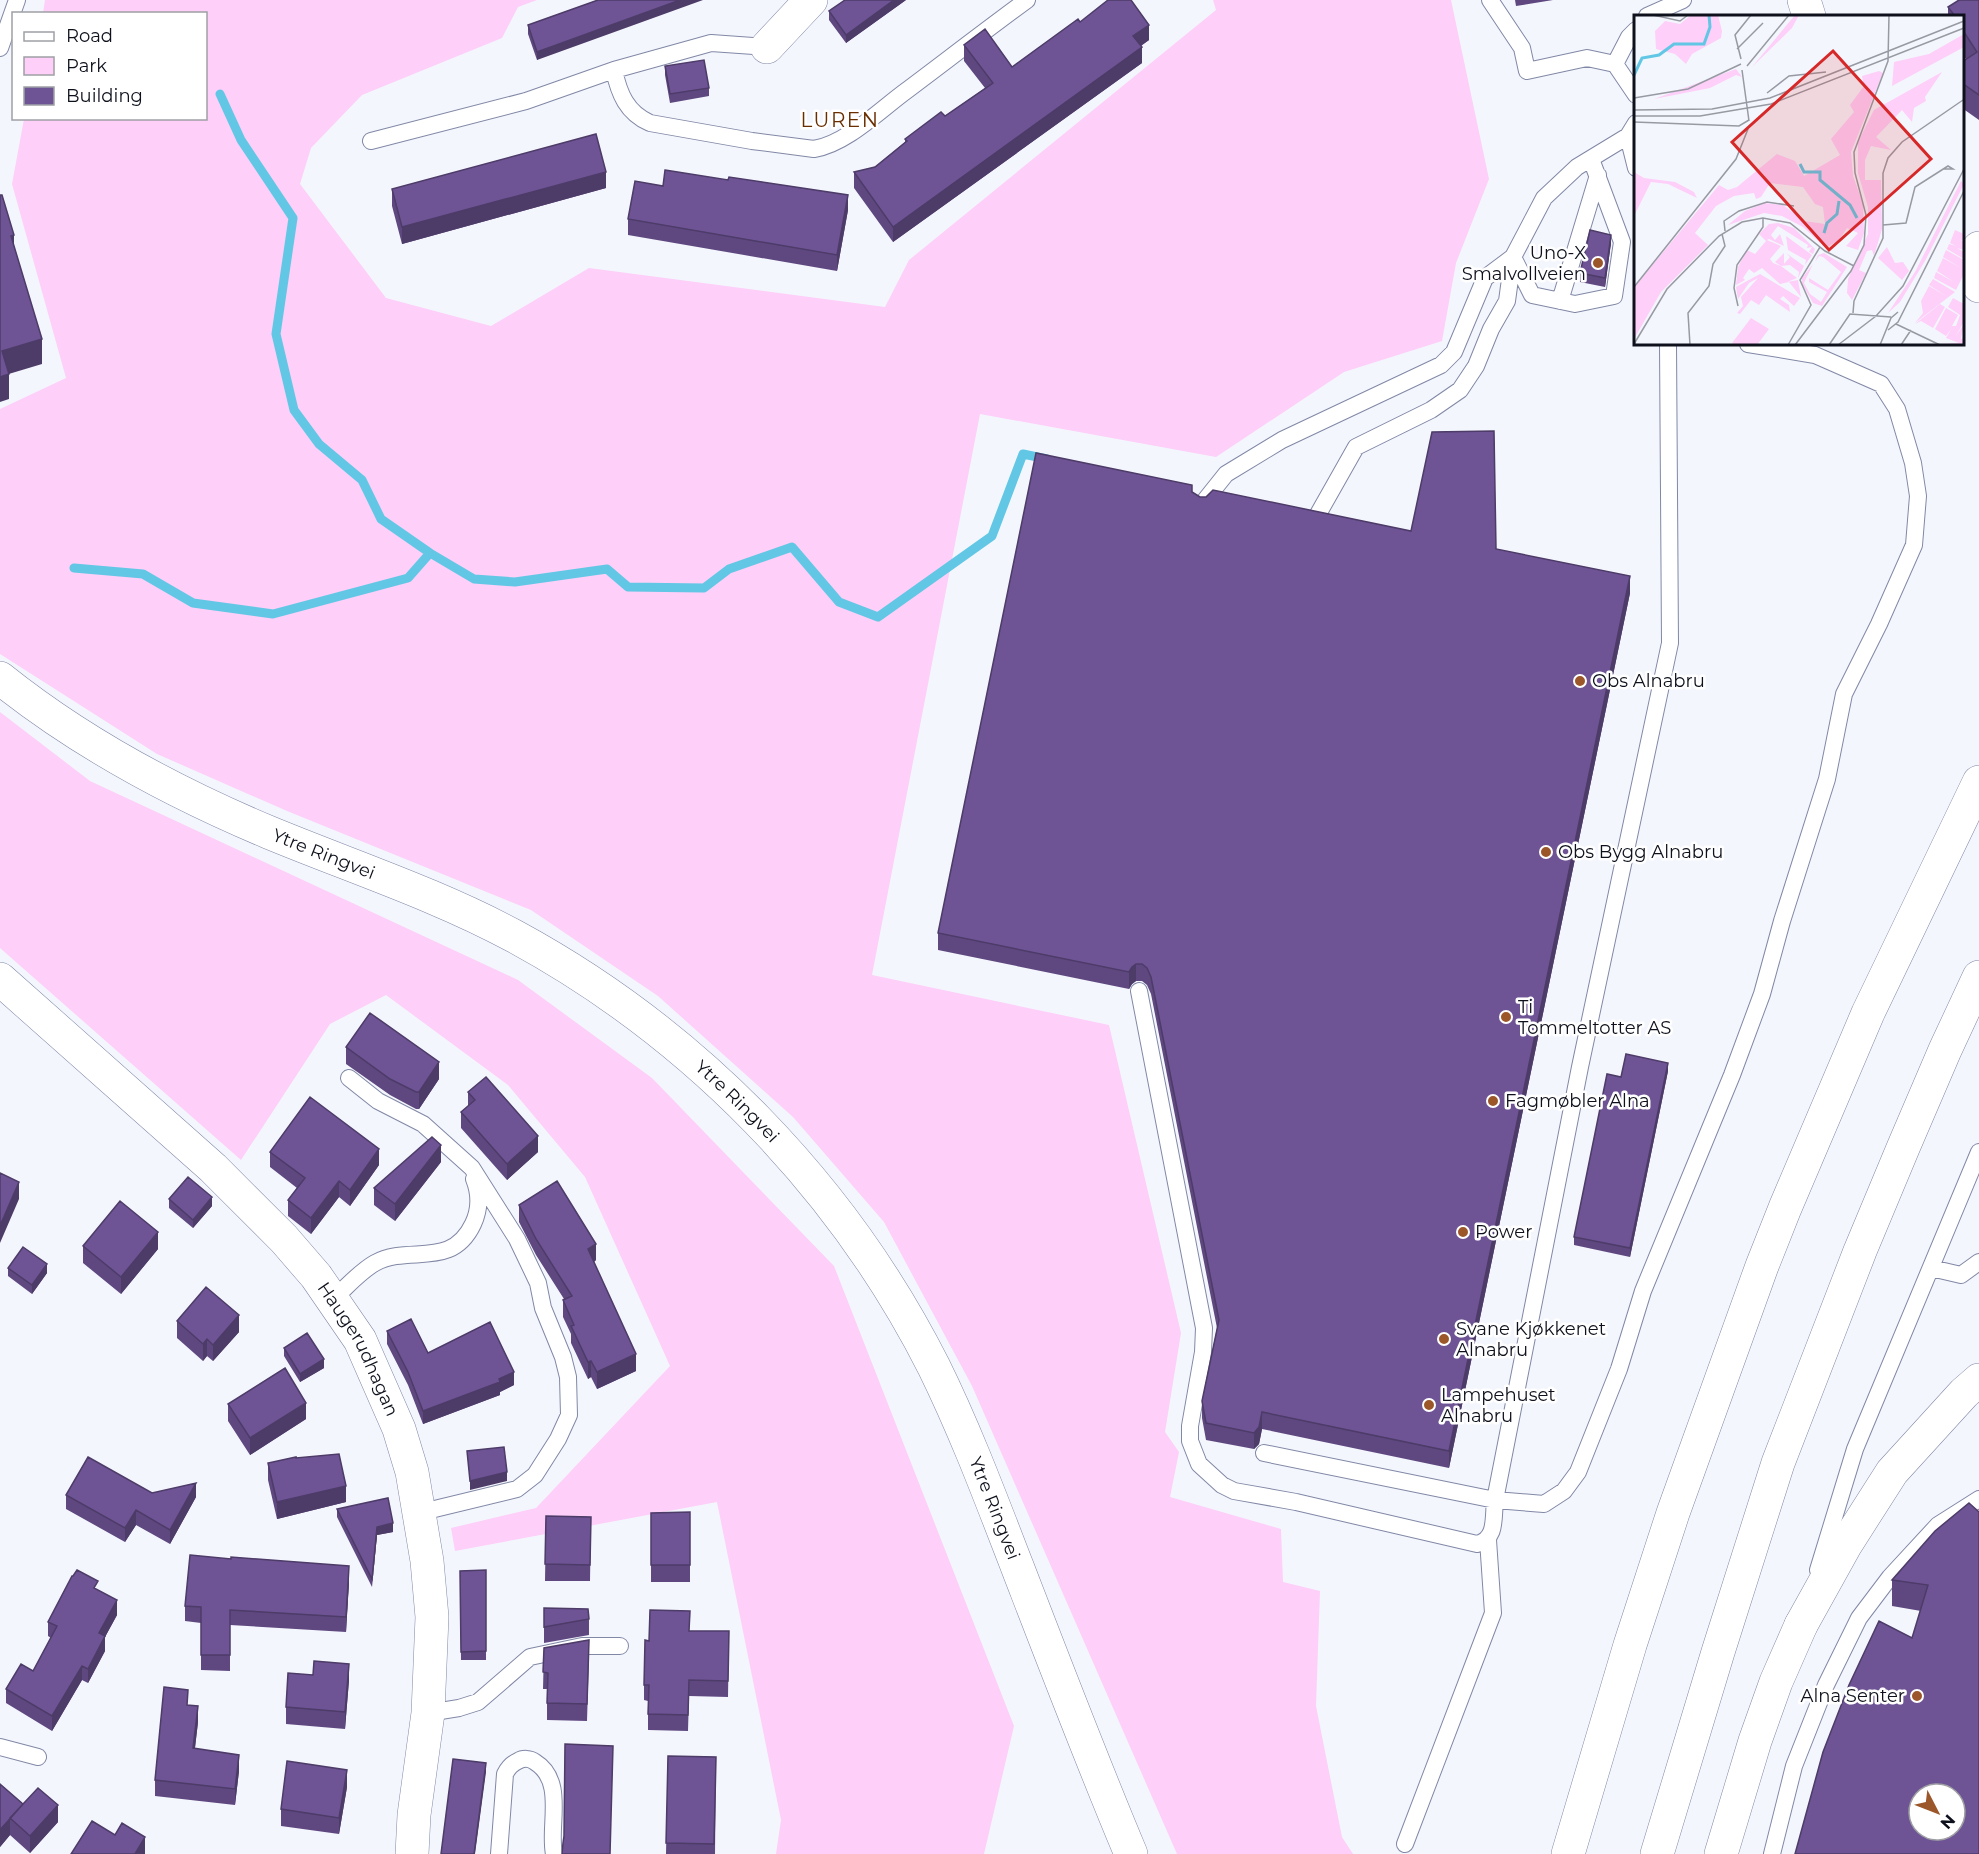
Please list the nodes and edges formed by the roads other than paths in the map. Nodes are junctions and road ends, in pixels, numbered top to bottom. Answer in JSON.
{"nodes":[{"id":1,"x":811,"y":0,"type":"edge"},
{"id":2,"x":1026,"y":0,"type":"edge"},
{"id":3,"x":1490,"y":0,"type":"edge"},
{"id":4,"x":1683,"y":0,"type":"edge"},
{"id":5,"x":12,"y":14,"type":"edge"},
{"id":6,"x":1649,"y":15,"type":"edge"},
{"id":7,"x":1634,"y":31,"type":"edge"},
{"id":8,"x":767,"y":47,"type":"joint"},
{"id":9,"x":0,"y":48,"type":"edge"},
{"id":10,"x":1615,"y":64,"type":"junction"},
{"id":11,"x":614,"y":70,"type":"junction"},
{"id":12,"x":1634,"y":93,"type":"edge"},
{"id":13,"x":1632,"y":130,"type":"edge"},
{"id":14,"x":371,"y":141,"type":"dead end"},
{"id":15,"x":1634,"y":155,"type":"edge"},
{"id":16,"x":1591,"y":159,"type":"junction"},
{"id":17,"x":1598,"y":175,"type":"junction"},
{"id":18,"x":1964,"y":230,"type":"edge"},
{"id":19,"x":1979,"y":238,"type":"edge"},
{"id":20,"x":1513,"y":257,"type":"junction"},
{"id":21,"x":1560,"y":301,"type":"junction"},
{"id":22,"x":1754,"y":345,"type":"edge"},
{"id":23,"x":1668,"y":347,"type":"edge"},
{"id":24,"x":1202,"y":504,"type":"edge"},
{"id":25,"x":1317,"y":516,"type":"edge"},
{"id":26,"x":0,"y":678,"type":"edge"},
{"id":27,"x":1979,"y":782,"type":"edge"},
{"id":28,"x":1979,"y":978,"type":"edge"},
{"id":29,"x":0,"y":979,"type":"edge"},
{"id":30,"x":1139,"y":991,"type":"dead end"},
{"id":31,"x":349,"y":1078,"type":"dead end"},
{"id":32,"x":1979,"y":1152,"type":"edge"},
{"id":33,"x":466,"y":1163,"type":"junction"},
{"id":34,"x":1979,"y":1262,"type":"edge"},
{"id":35,"x":1931,"y":1268,"type":"junction"},
{"id":36,"x":332,"y":1300,"type":"junction"},
{"id":37,"x":1979,"y":1380,"type":"edge"},
{"id":38,"x":1264,"y":1453,"type":"dead end"},
{"id":39,"x":1979,"y":1499,"type":"edge"},
{"id":40,"x":1495,"y":1500,"type":"junction"},
{"id":41,"x":418,"y":1513,"type":"junction"},
{"id":42,"x":1488,"y":1540,"type":"junction"},
{"id":43,"x":1801,"y":1625,"type":"junction"},
{"id":44,"x":620,"y":1646,"type":"dead end"},
{"id":45,"x":428,"y":1713,"type":"junction"},
{"id":46,"x":0,"y":1747,"type":"edge"},
{"id":47,"x":38,"y":1757,"type":"dead end"},
{"id":48,"x":1405,"y":1844,"type":"dead end"},
{"id":49,"x":412,"y":1854,"type":"edge"},
{"id":50,"x":499,"y":1854,"type":"edge"},
{"id":51,"x":554,"y":1854,"type":"edge"},
{"id":52,"x":1131,"y":1854,"type":"edge"},
{"id":53,"x":1568,"y":1854,"type":"edge"},
{"id":54,"x":1657,"y":1854,"type":"edge"},
{"id":55,"x":1720,"y":1854,"type":"edge"},
{"id":56,"x":1772,"y":1854,"type":"edge"}],
"edges":[{"from":1,"to":8,"type":"main road"},
{"from":2,"to":11,"type":"lane"},
{"from":3,"to":10,"type":"lane"},
{"from":4,"to":6,"type":"lane"},
{"from":5,"to":9,"type":"lane"},
{"from":7,"to":10,"type":"lane"},
{"from":8,"to":11,"type":"lane"},
{"from":10,"to":12,"type":"lane"},
{"from":11,"to":14,"type":"lane"},
{"from":13,"to":15,"type":"lane"},
{"from":13,"to":16,"type":"lane"},
{"from":16,"to":17,"type":"lane"},
{"from":16,"to":20,"type":"lane"},
{"from":17,"to":21,"type":"lane"},
{"from":17,"to":21,"type":"lane"},
{"from":18,"to":19,"type":"main road"},
{"from":20,"to":21,"type":"lane"},
{"from":20,"to":24,"type":"lane"},
{"from":20,"to":25,"type":"lane"},
{"from":22,"to":40,"type":"lane"},
{"from":23,"to":40,"type":"lane"},
{"from":26,"to":52,"type":"main road","name":"Ytre Ringvei"},
{"from":27,"to":53,"type":"main road"},
{"from":28,"to":54,"type":"main road"},
{"from":29,"to":36,"type":"main road","name":"Haugerudhagan"},
{"from":30,"to":42,"type":"lane"},
{"from":31,"to":33,"type":"lane"},
{"from":32,"to":35,"type":"lane"},
{"from":33,"to":36,"type":"lane"},
{"from":33,"to":41,"type":"lane"},
{"from":34,"to":35,"type":"lane"},
{"from":35,"to":43,"type":"lane"},
{"from":36,"to":41,"type":"main road","name":"Haugerudhagan"},
{"from":37,"to":43,"type":"main road"},
{"from":38,"to":40,"type":"lane"},
{"from":39,"to":56,"type":"lane"},
{"from":40,"to":42,"type":"lane"},
{"from":41,"to":45,"type":"main road","name":"Haugerudhagan"},
{"from":42,"to":48,"type":"lane"},
{"from":43,"to":55,"type":"main road"},
{"from":44,"to":45,"type":"lane"},
{"from":45,"to":49,"type":"main road","name":"Haugerudhagan"},
{"from":46,"to":47,"type":"lane"},
{"from":50,"to":51,"type":"lane"}]}
